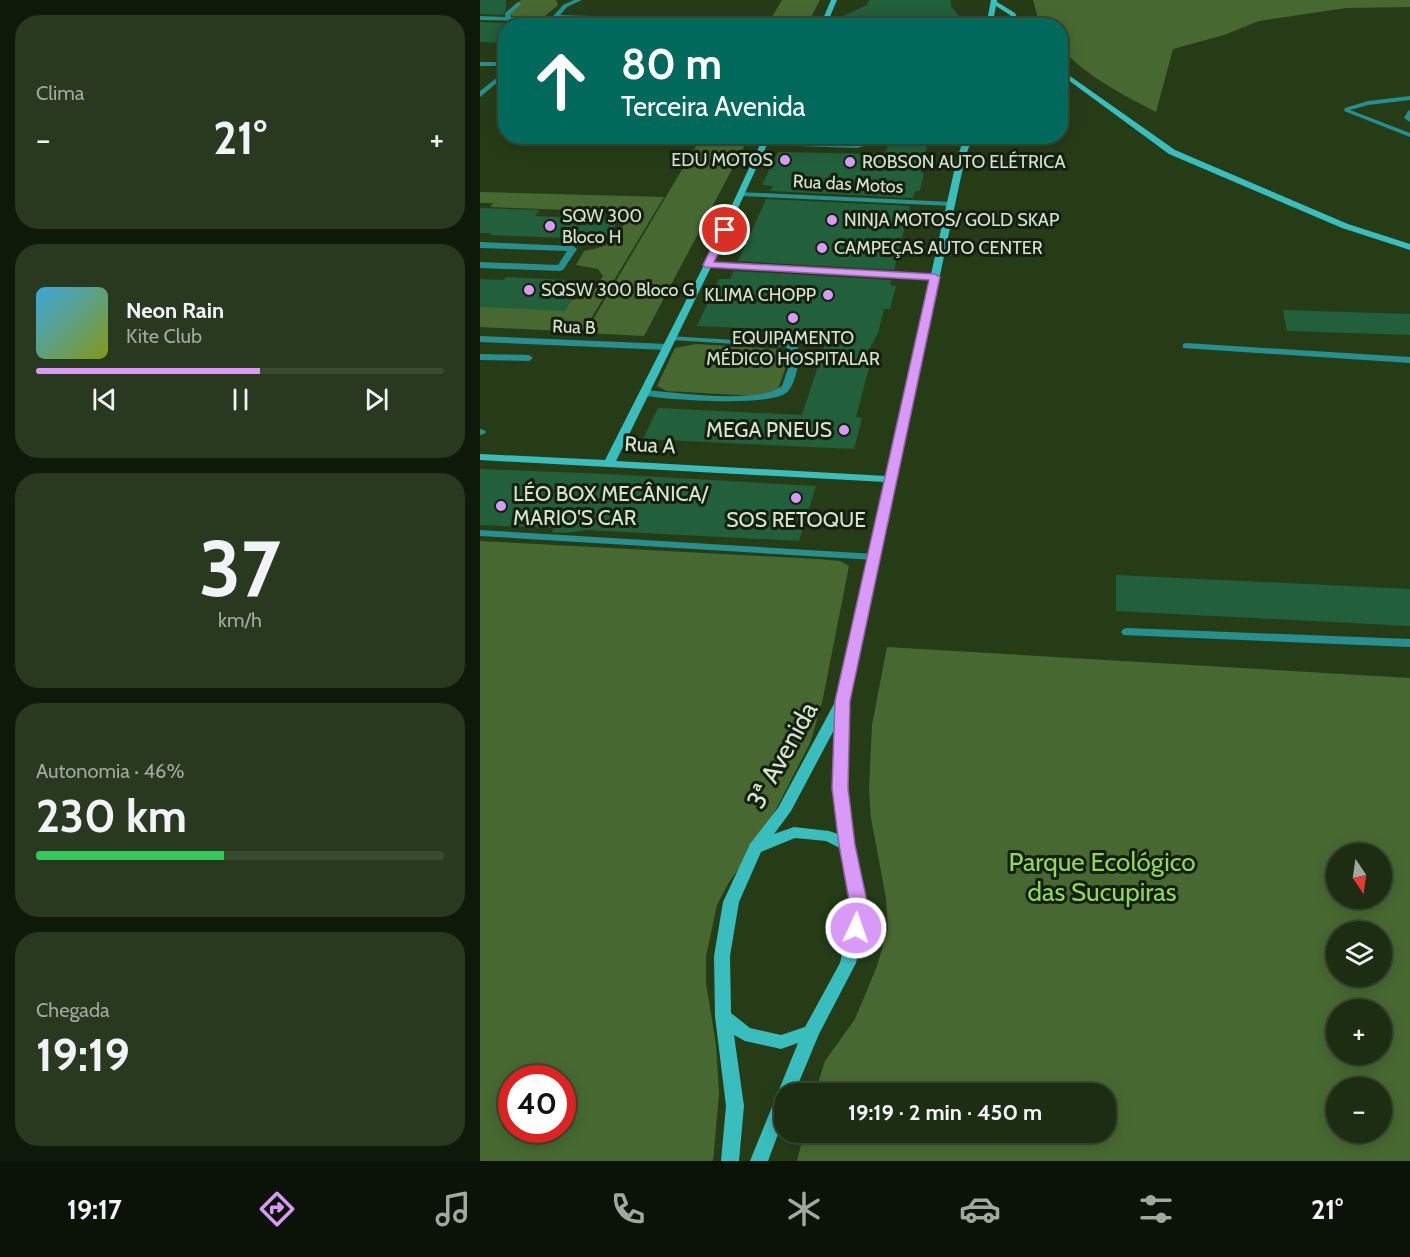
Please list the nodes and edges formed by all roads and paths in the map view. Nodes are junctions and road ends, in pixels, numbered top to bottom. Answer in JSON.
{"nodes":[{"id":1,"x":579,"y":0,"type":"edge"},
{"id":2,"x":834,"y":0,"type":"edge"},
{"id":3,"x":994,"y":2,"type":"edge"},
{"id":4,"x":563,"y":3,"type":"edge"},
{"id":5,"x":518,"y":4,"type":"dead end"},
{"id":6,"x":480,"y":18,"type":"edge"},
{"id":7,"x":508,"y":18,"type":"edge"},
{"id":8,"x":554,"y":18,"type":"edge"},
{"id":9,"x":826,"y":18,"type":"edge"},
{"id":10,"x":991,"y":18,"type":"edge"},
{"id":11,"x":1014,"y":18,"type":"edge"},
{"id":12,"x":498,"y":19,"type":"edge"},
{"id":13,"x":498,"y":59,"type":"edge"},
{"id":14,"x":481,"y":64,"type":"edge"},
{"id":15,"x":498,"y":64,"type":"edge"},
{"id":16,"x":498,"y":77,"type":"edge"},
{"id":17,"x":483,"y":79,"type":"dead end"},
{"id":18,"x":1068,"y":80,"type":"edge"},
{"id":19,"x":498,"y":81,"type":"edge"},
{"id":20,"x":480,"y":95,"type":"edge"},
{"id":21,"x":1410,"y":98,"type":"edge"},
{"id":22,"x":1410,"y":112,"type":"edge"},
{"id":23,"x":1410,"y":120,"type":"edge"},
{"id":24,"x":1410,"y":135,"type":"edge"},
{"id":25,"x":764,"y":144,"type":"edge"},
{"id":26,"x":827,"y":144,"type":"edge"},
{"id":27,"x":866,"y":144,"type":"edge"},
{"id":28,"x":965,"y":144,"type":"edge"},
{"id":29,"x":742,"y":194,"type":"junction"},
{"id":30,"x":952,"y":204,"type":"junction"},
{"id":31,"x":480,"y":245,"type":"edge"},
{"id":32,"x":1410,"y":247,"type":"edge"},
{"id":33,"x":480,"y":265,"type":"edge"},
{"id":34,"x":708,"y":265,"type":"junction"},
{"id":35,"x":935,"y":277,"type":"junction"},
{"id":36,"x":480,"y":339,"type":"edge"},
{"id":37,"x":670,"y":342,"type":"junction"},
{"id":38,"x":1186,"y":346,"type":"dead end"},
{"id":39,"x":480,"y":357,"type":"edge"},
{"id":40,"x":529,"y":358,"type":"dead end"},
{"id":41,"x":1410,"y":360,"type":"edge"},
{"id":42,"x":644,"y":393,"type":"junction"},
{"id":43,"x":480,"y":457,"type":"edge"},
{"id":44,"x":609,"y":462,"type":"junction"},
{"id":45,"x":890,"y":479,"type":"junction"},
{"id":46,"x":480,"y":533,"type":"edge"},
{"id":47,"x":875,"y":557,"type":"junction"},
{"id":48,"x":1127,"y":632,"type":"dead end"},
{"id":49,"x":1410,"y":643,"type":"edge"},
{"id":50,"x":842,"y":701,"type":"junction"},
{"id":51,"x":847,"y":845,"type":"junction"},
{"id":52,"x":755,"y":848,"type":"junction"},
{"id":53,"x":723,"y":1017,"type":"junction"},
{"id":54,"x":811,"y":1032,"type":"junction"},
{"id":55,"x":790,"y":1083,"type":"edge"},
{"id":56,"x":774,"y":1123,"type":"edge"},
{"id":57,"x":730,"y":1161,"type":"edge"},
{"id":58,"x":759,"y":1161,"type":"edge"}],
"edges":[{"from":1,"to":4,"type":"street"},
{"from":2,"to":9,"type":"street"},
{"from":3,"to":10,"type":"street"},
{"from":3,"to":11,"type":"street"},
{"from":4,"to":8,"type":"street"},
{"from":5,"to":7,"type":"lane"},
{"from":6,"to":12,"type":"lane"},
{"from":13,"to":14,"type":"street"},
{"from":14,"to":15,"type":"street"},
{"from":16,"to":17,"type":"street"},
{"from":18,"to":32,"type":"street"},
{"from":19,"to":20,"type":"street"},
{"from":21,"to":24,"type":"lane"},
{"from":22,"to":23,"type":"lane"},
{"from":25,"to":29,"type":"street"},
{"from":26,"to":27,"type":"lane"},
{"from":28,"to":30,"type":"street"},
{"from":29,"to":30,"type":"street","name":"Rua das Motos"},
{"from":29,"to":34,"type":"street"},
{"from":30,"to":35,"type":"street"},
{"from":31,"to":33,"type":"street"},
{"from":34,"to":35,"type":"street"},
{"from":34,"to":37,"type":"street"},
{"from":35,"to":45,"type":"street"},
{"from":36,"to":37,"type":"street","name":"Rua B"},
{"from":37,"to":42,"type":"street"},
{"from":37,"to":42,"type":"lane"},
{"from":38,"to":41,"type":"street"},
{"from":39,"to":40,"type":"lane"},
{"from":42,"to":44,"type":"street"},
{"from":43,"to":44,"type":"street","name":"Rua A"},
{"from":44,"to":45,"type":"street","name":"Rua A"},
{"from":45,"to":47,"type":"street"},
{"from":46,"to":47,"type":"lane"},
{"from":47,"to":50,"type":"street"},
{"from":48,"to":49,"type":"street"},
{"from":50,"to":51,"type":"street","name":"3ª Avenida"},
{"from":50,"to":52,"type":"street","name":"3ª Avenida"},
{"from":51,"to":52,"type":"street"},
{"from":51,"to":54,"type":"street","name":"3ª Avenida"},
{"from":52,"to":53,"type":"street","name":"3ª Avenida"},
{"from":53,"to":54,"type":"street"},
{"from":53,"to":57,"type":"street","name":"3ª Avenida"},
{"from":54,"to":55,"type":"street","name":"3ª Avenida"},
{"from":56,"to":58,"type":"street","name":"3ª Avenida"}]}
